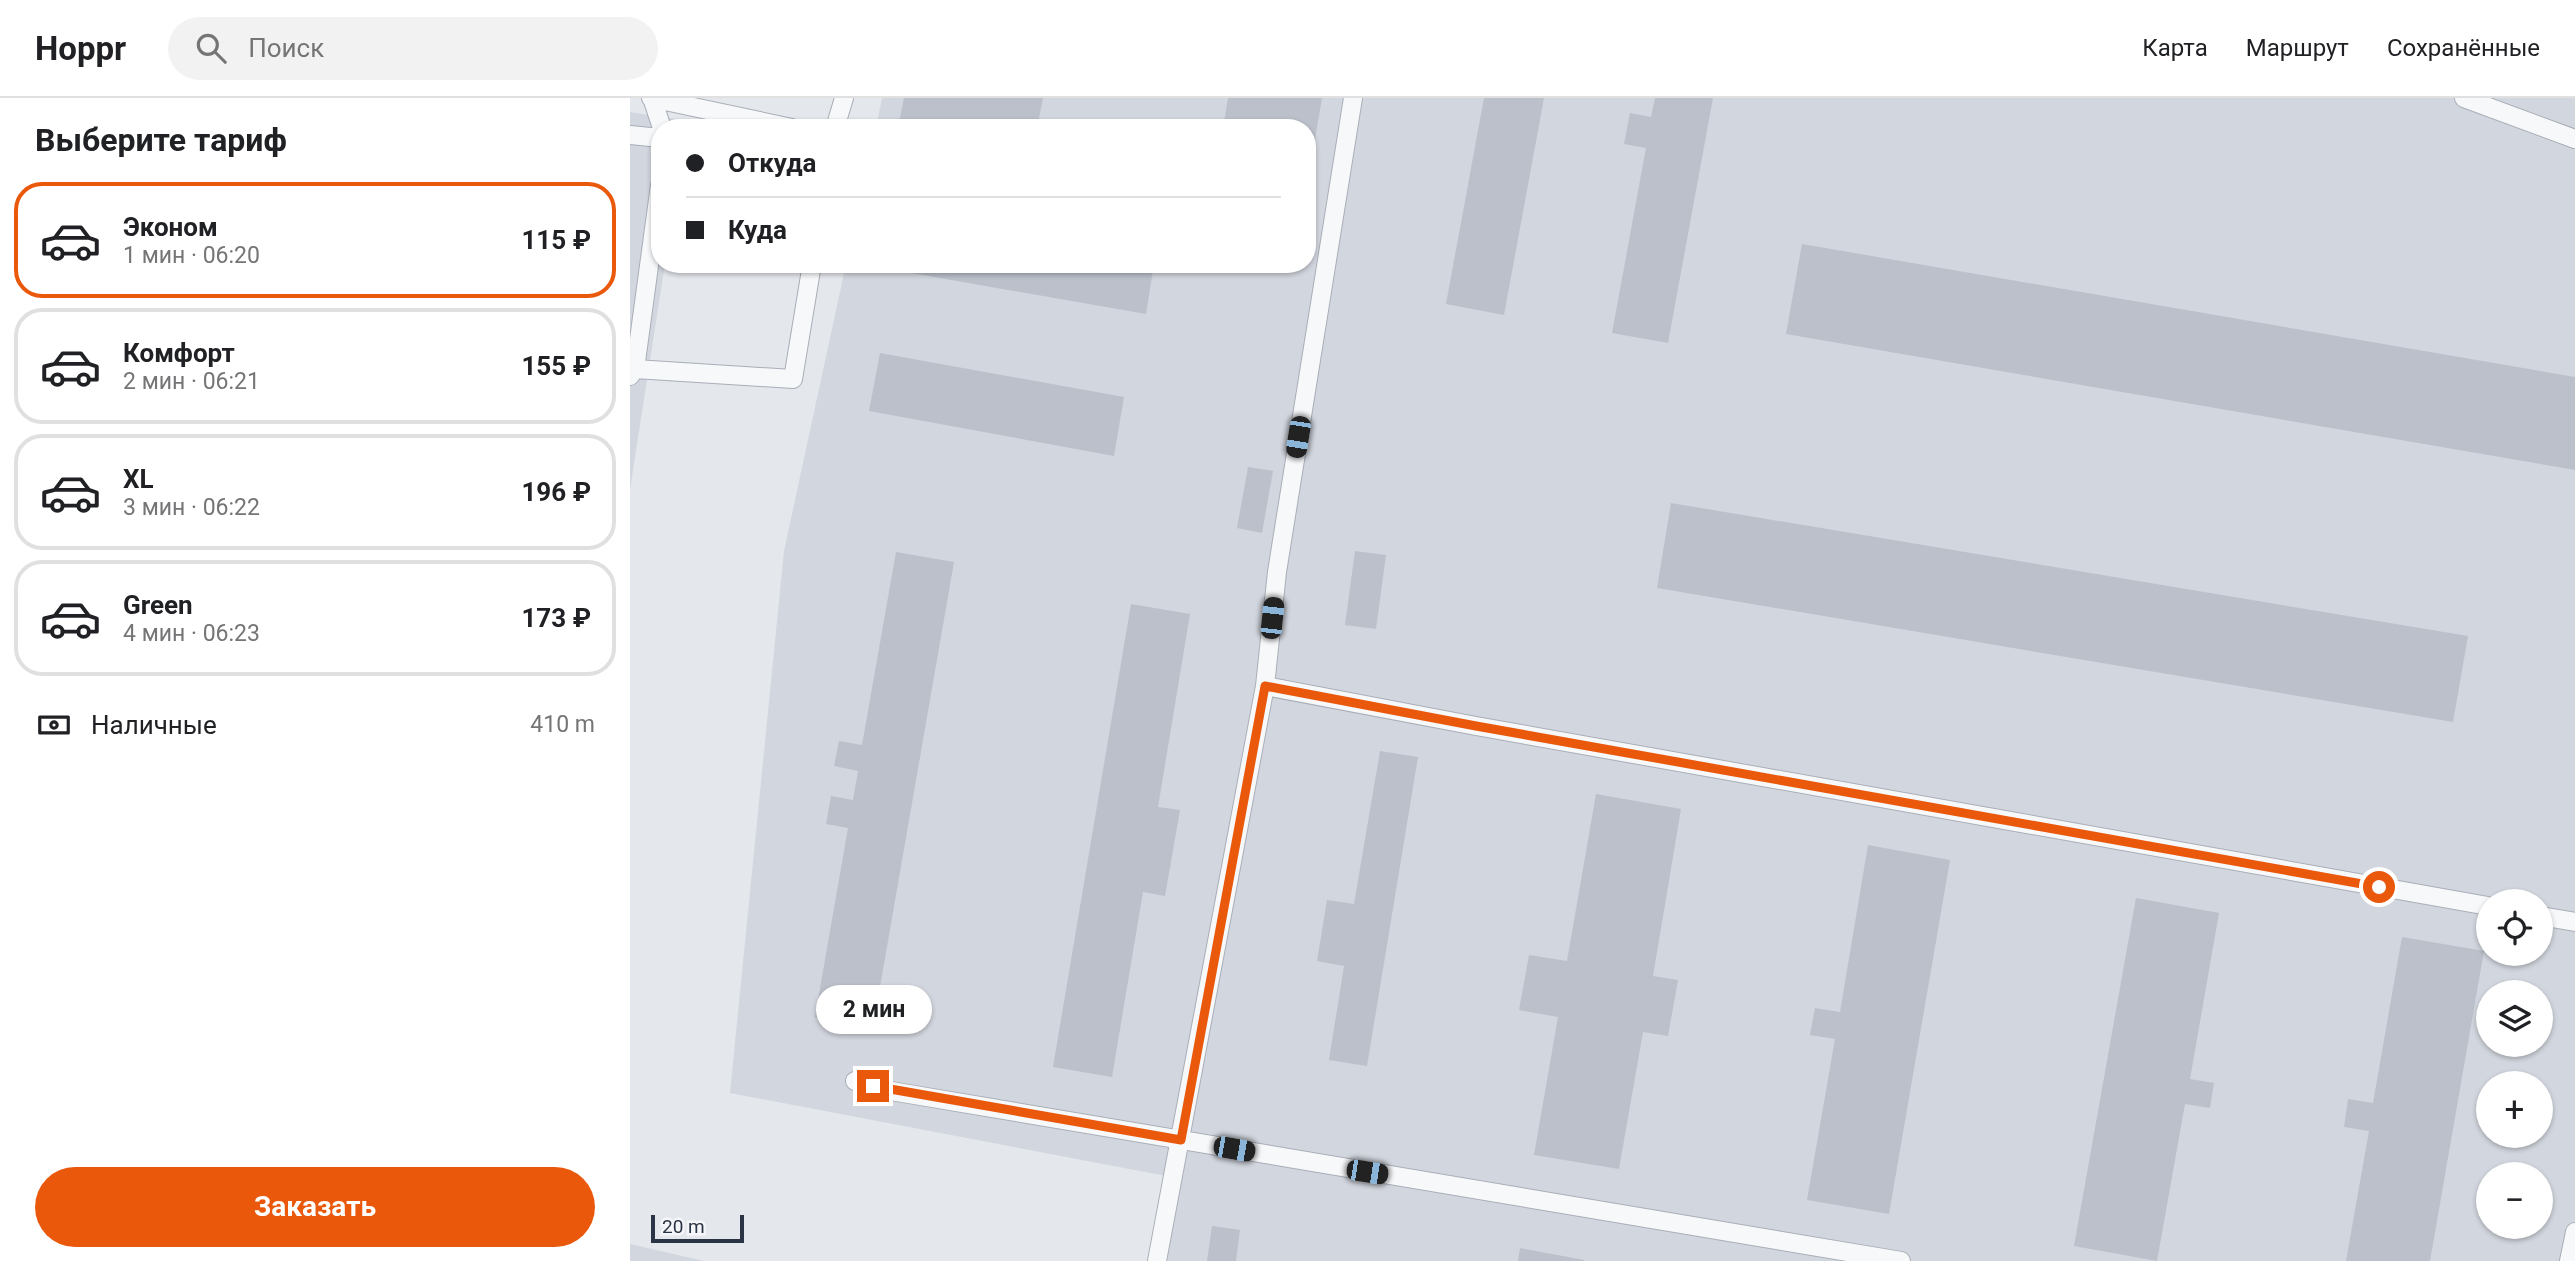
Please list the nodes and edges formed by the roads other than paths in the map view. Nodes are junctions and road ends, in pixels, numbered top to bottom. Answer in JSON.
{"nodes":[{"id":1,"x":652,"y":98,"type":"edge"},
{"id":2,"x":844,"y":98,"type":"edge"},
{"id":3,"x":1353,"y":98,"type":"edge"},
{"id":4,"x":2463,"y":98,"type":"edge"},
{"id":5,"x":659,"y":119,"type":"edge"},
{"id":6,"x":750,"y":119,"type":"edge"},
{"id":7,"x":838,"y":119,"type":"edge"},
{"id":8,"x":630,"y":135,"type":"edge"},
{"id":9,"x":651,"y":137,"type":"edge"},
{"id":10,"x":2575,"y":139,"type":"edge"},
{"id":11,"x":651,"y":247,"type":"edge"},
{"id":12,"x":811,"y":273,"type":"edge"},
{"id":13,"x":633,"y":372,"type":"edge"},
{"id":14,"x":1265,"y":686,"type":"junction"},
{"id":15,"x":2476,"y":904,"type":"edge"},
{"id":16,"x":2553,"y":918,"type":"edge"},
{"id":17,"x":2575,"y":922,"type":"edge"},
{"id":18,"x":855,"y":1081,"type":"dead end"},
{"id":19,"x":1181,"y":1140,"type":"junction"},
{"id":20,"x":2575,"y":1232,"type":"edge"},
{"id":21,"x":1157,"y":1261,"type":"edge"},
{"id":22,"x":1901,"y":1261,"type":"edge"},
{"id":23,"x":2569,"y":1261,"type":"edge"}],
"edges":[{"from":1,"to":5,"type":"lane"},
{"from":1,"to":6,"type":"lane"},
{"from":2,"to":7,"type":"lane"},
{"from":3,"to":14,"type":"lane"},
{"from":4,"to":10,"type":"lane"},
{"from":8,"to":9,"type":"lane"},
{"from":11,"to":13,"type":"lane"},
{"from":12,"to":13,"type":"lane"},
{"from":14,"to":15,"type":"lane"},
{"from":14,"to":19,"type":"lane"},
{"from":16,"to":17,"type":"lane"},
{"from":18,"to":19,"type":"lane"},
{"from":19,"to":21,"type":"lane"},
{"from":19,"to":22,"type":"lane"},
{"from":20,"to":23,"type":"lane"}]}
